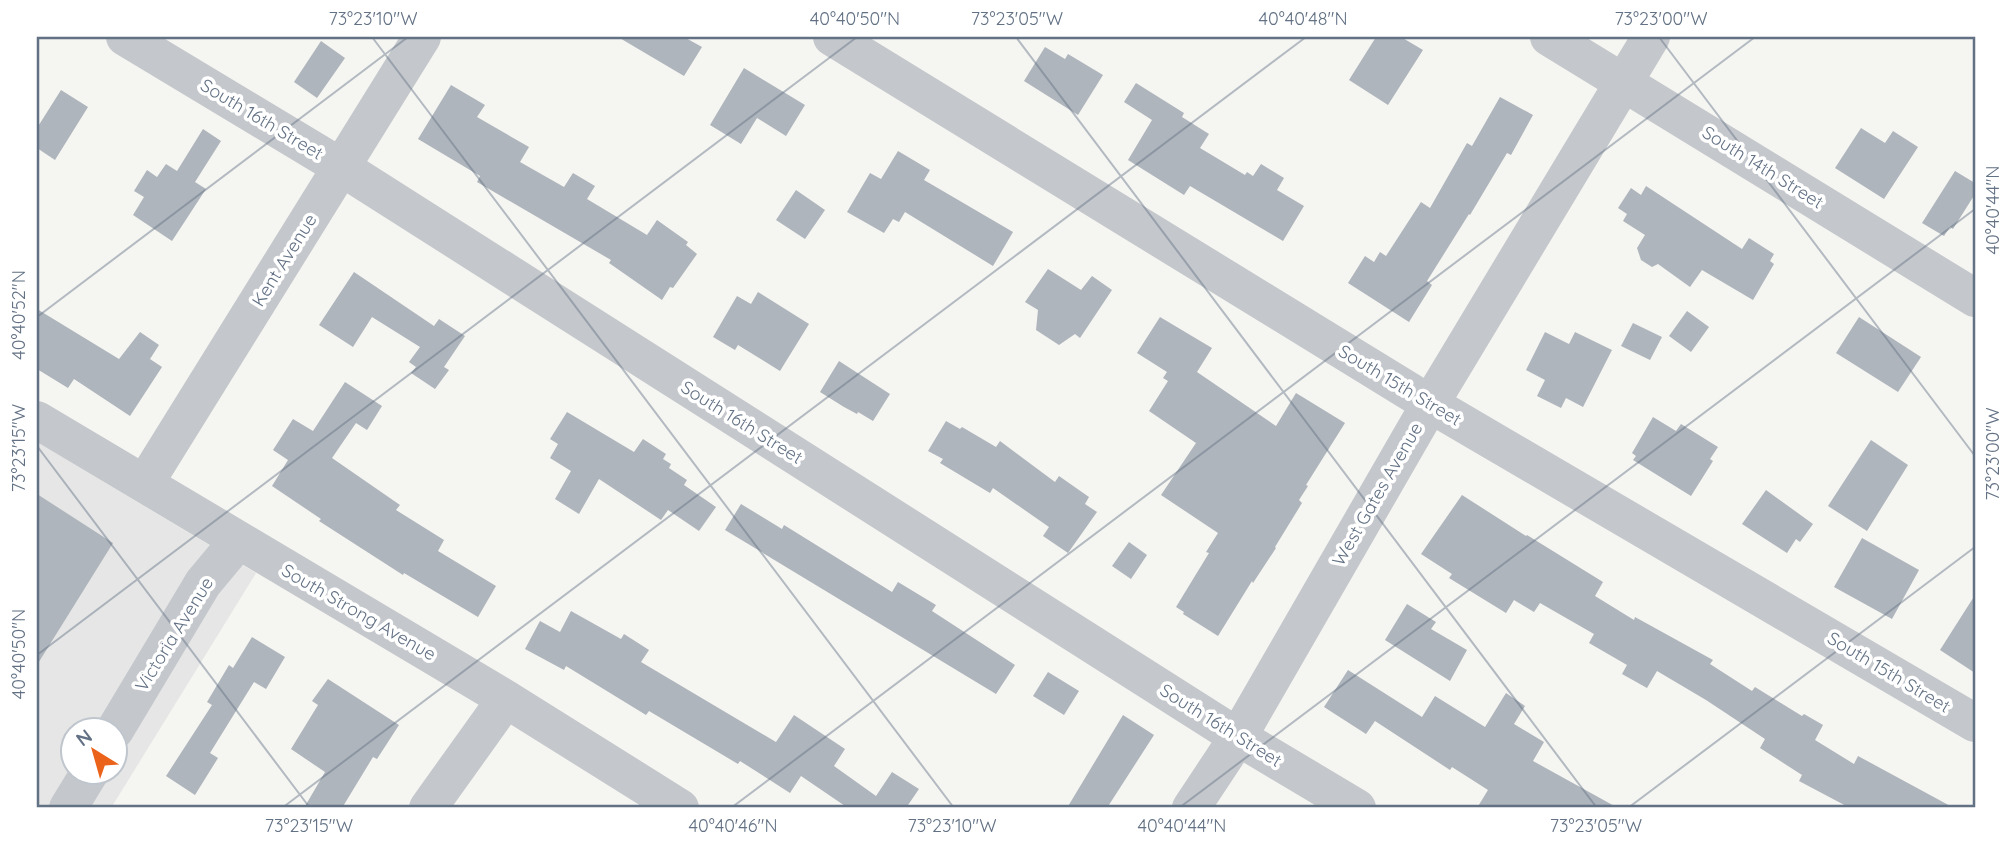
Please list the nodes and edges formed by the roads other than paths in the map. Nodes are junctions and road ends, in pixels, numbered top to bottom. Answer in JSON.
{"nodes":[{"id":1,"x":125,"y":37,"type":"edge"},
{"id":2,"x":422,"y":37,"type":"edge"},
{"id":3,"x":832,"y":37,"type":"edge"},
{"id":4,"x":1549,"y":37,"type":"edge"},
{"id":5,"x":1651,"y":37,"type":"edge"},
{"id":6,"x":1625,"y":83,"type":"junction"},
{"id":7,"x":341,"y":167,"type":"junction"},
{"id":8,"x":1975,"y":298,"type":"edge"},
{"id":9,"x":1430,"y":404,"type":"junction"},
{"id":10,"x":37,"y":420,"type":"edge"},
{"id":11,"x":145,"y":483,"type":"junction"},
{"id":12,"x":238,"y":541,"type":"junction"},
{"id":13,"x":506,"y":699,"type":"junction"},
{"id":14,"x":123,"y":716,"type":"edge"},
{"id":15,"x":1975,"y":723,"type":"edge"},
{"id":16,"x":1238,"y":737,"type":"junction"},
{"id":17,"x":81,"y":786,"type":"edge"},
{"id":18,"x":68,"y":808,"type":"edge"},
{"id":19,"x":428,"y":808,"type":"edge"},
{"id":20,"x":680,"y":808,"type":"edge"},
{"id":21,"x":1191,"y":808,"type":"edge"},
{"id":22,"x":1357,"y":808,"type":"edge"}],
"edges":[{"from":1,"to":7,"type":"street","name":"South 16th Street"},
{"from":2,"to":7,"type":"street","name":"Kent Avenue"},
{"from":3,"to":9,"type":"street","name":"South 15th Street"},
{"from":4,"to":6,"type":"street","name":"South 14th Street"},
{"from":5,"to":6,"type":"street","name":"West Gates Avenue"},
{"from":6,"to":8,"type":"street","name":"South 14th Street"},
{"from":6,"to":9,"type":"street","name":"West Gates Avenue"},
{"from":7,"to":11,"type":"street","name":"Kent Avenue"},
{"from":7,"to":16,"type":"street","name":"South 16th Street"},
{"from":9,"to":15,"type":"street","name":"South 15th Street"},
{"from":9,"to":16,"type":"street","name":"West Gates Avenue"},
{"from":10,"to":11,"type":"street","name":"South Strong Avenue"},
{"from":11,"to":12,"type":"street","name":"South Strong Avenue"},
{"from":12,"to":13,"type":"street","name":"South Strong Avenue"},
{"from":12,"to":14,"type":"street","name":"Victoria Avenue"},
{"from":13,"to":19,"type":"street"},
{"from":13,"to":20,"type":"street","name":"South Strong Avenue"},
{"from":16,"to":21,"type":"street","name":"West Gates Avenue"},
{"from":16,"to":22,"type":"street","name":"South 16th Street"},
{"from":17,"to":18,"type":"street"}]}
